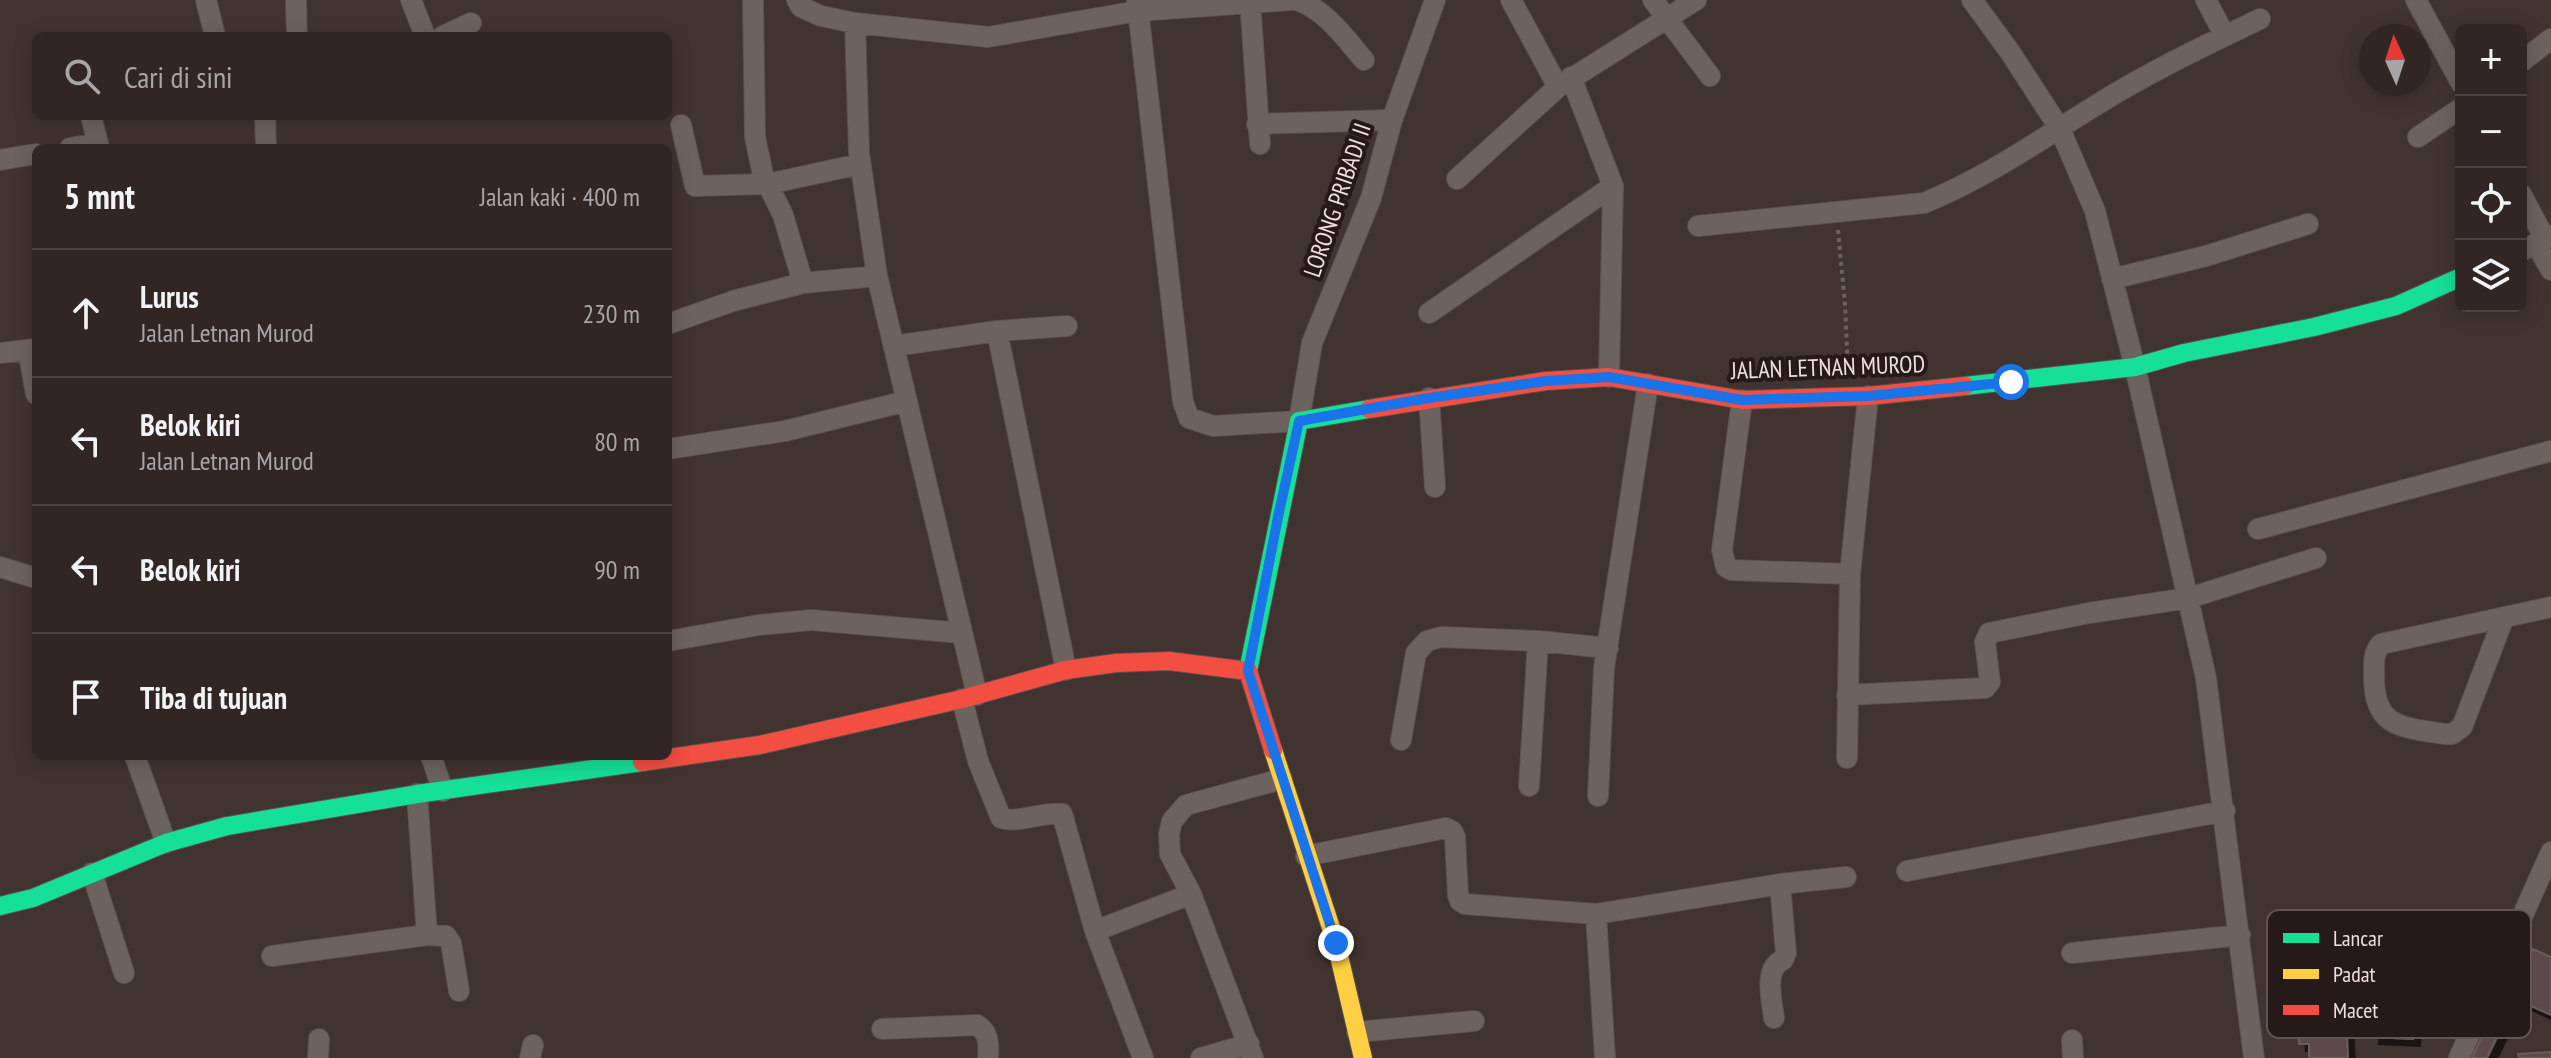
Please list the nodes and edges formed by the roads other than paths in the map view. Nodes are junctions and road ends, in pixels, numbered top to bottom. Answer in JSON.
{"nodes":[{"id":1,"x":206,"y":0,"type":"edge"},
{"id":2,"x":296,"y":0,"type":"edge"},
{"id":3,"x":411,"y":0,"type":"edge"},
{"id":4,"x":753,"y":0,"type":"edge"},
{"id":5,"x":797,"y":0,"type":"edge"},
{"id":6,"x":1295,"y":0,"type":"edge"},
{"id":7,"x":1435,"y":0,"type":"edge"},
{"id":8,"x":1511,"y":0,"type":"edge"},
{"id":9,"x":1653,"y":0,"type":"edge"},
{"id":10,"x":1696,"y":0,"type":"edge"},
{"id":11,"x":1972,"y":0,"type":"edge"},
{"id":12,"x":2206,"y":0,"type":"edge"},
{"id":13,"x":2416,"y":0,"type":"edge"},
{"id":14,"x":1250,"y":1,"type":"edge"},
{"id":15,"x":1138,"y":6,"type":"edge"},
{"id":16,"x":1665,"y":18,"type":"junction"},
{"id":17,"x":2260,"y":19,"type":"dead end"},
{"id":18,"x":471,"y":23,"type":"dead end"},
{"id":19,"x":855,"y":23,"type":"junction"},
{"id":20,"x":214,"y":32,"type":"edge"},
{"id":21,"x":297,"y":32,"type":"edge"},
{"id":22,"x":423,"y":32,"type":"edge"},
{"id":23,"x":452,"y":32,"type":"edge"},
{"id":24,"x":2225,"y":36,"type":"junction"},
{"id":25,"x":2551,"y":39,"type":"edge"},
{"id":26,"x":2527,"y":57,"type":"edge"},
{"id":27,"x":1364,"y":60,"type":"dead end"},
{"id":28,"x":2455,"y":72,"type":"edge"},
{"id":29,"x":1710,"y":76,"type":"dead end"},
{"id":30,"x":1564,"y":82,"type":"junction"},
{"id":31,"x":2455,"y":112,"type":"edge"},
{"id":32,"x":92,"y":120,"type":"edge"},
{"id":33,"x":265,"y":120,"type":"edge"},
{"id":34,"x":1392,"y":120,"type":"junction"},
{"id":35,"x":681,"y":125,"type":"dead end"},
{"id":36,"x":2060,"y":129,"type":"junction"},
{"id":37,"x":2418,"y":137,"type":"dead end"},
{"id":38,"x":98,"y":144,"type":"edge"},
{"id":39,"x":266,"y":144,"type":"edge"},
{"id":40,"x":32,"y":155,"type":"edge"},
{"id":41,"x":0,"y":160,"type":"edge"},
{"id":42,"x":860,"y":164,"type":"junction"},
{"id":43,"x":1457,"y":179,"type":"dead end"},
{"id":44,"x":768,"y":184,"type":"junction"},
{"id":45,"x":1613,"y":186,"type":"junction"},
{"id":46,"x":2527,"y":211,"type":"edge"},
{"id":47,"x":2308,"y":224,"type":"dead end"},
{"id":48,"x":1698,"y":226,"type":"dead end"},
{"id":49,"x":2538,"y":243,"type":"edge"},
{"id":50,"x":2551,"y":270,"type":"edge"},
{"id":51,"x":877,"y":276,"type":"junction"},
{"id":52,"x":2112,"y":279,"type":"junction"},
{"id":53,"x":2455,"y":280,"type":"edge"},
{"id":54,"x":803,"y":283,"type":"junction"},
{"id":55,"x":1429,"y":313,"type":"dead end"},
{"id":56,"x":672,"y":323,"type":"edge"},
{"id":57,"x":1067,"y":326,"type":"dead end"},
{"id":58,"x":997,"y":331,"type":"junction"},
{"id":59,"x":894,"y":346,"type":"junction"},
{"id":60,"x":32,"y":349,"type":"edge"},
{"id":61,"x":0,"y":353,"type":"edge"},
{"id":62,"x":2135,"y":367,"type":"junction"},
{"id":63,"x":1609,"y":377,"type":"junction"},
{"id":64,"x":1648,"y":384,"type":"junction"},
{"id":65,"x":1859,"y":396,"type":"junction"},
{"id":66,"x":1429,"y":398,"type":"junction"},
{"id":67,"x":1742,"y":400,"type":"junction"},
{"id":68,"x":907,"y":401,"type":"junction"},
{"id":69,"x":1299,"y":421,"type":"junction"},
{"id":70,"x":672,"y":448,"type":"edge"},
{"id":71,"x":2551,"y":451,"type":"edge"},
{"id":72,"x":1435,"y":487,"type":"dead end"},
{"id":73,"x":2258,"y":529,"type":"dead end"},
{"id":74,"x":2316,"y":558,"type":"dead end"},
{"id":75,"x":0,"y":567,"type":"edge"},
{"id":76,"x":1850,"y":574,"type":"junction"},
{"id":77,"x":32,"y":577,"type":"edge"},
{"id":78,"x":2189,"y":598,"type":"junction"},
{"id":79,"x":2551,"y":607,"type":"edge"},
{"id":80,"x":2504,"y":617,"type":"junction"},
{"id":81,"x":962,"y":633,"type":"junction"},
{"id":82,"x":672,"y":640,"type":"edge"},
{"id":83,"x":1538,"y":641,"type":"junction"},
{"id":84,"x":1608,"y":648,"type":"junction"},
{"id":85,"x":1066,"y":670,"type":"junction"},
{"id":86,"x":1248,"y":671,"type":"junction"},
{"id":87,"x":1847,"y":695,"type":"junction"},
{"id":88,"x":970,"y":697,"type":"junction"},
{"id":89,"x":1401,"y":740,"type":"dead end"},
{"id":90,"x":672,"y":758,"type":"edge"},
{"id":91,"x":1847,"y":758,"type":"dead end"},
{"id":92,"x":136,"y":760,"type":"edge"},
{"id":93,"x":432,"y":760,"type":"edge"},
{"id":94,"x":657,"y":760,"type":"edge"},
{"id":95,"x":1282,"y":779,"type":"junction"},
{"id":96,"x":1529,"y":786,"type":"dead end"},
{"id":97,"x":443,"y":791,"type":"junction"},
{"id":98,"x":417,"y":794,"type":"junction"},
{"id":99,"x":1598,"y":796,"type":"dead end"},
{"id":100,"x":2225,"y":811,"type":"junction"},
{"id":101,"x":166,"y":843,"type":"junction"},
{"id":102,"x":2551,"y":852,"type":"edge"},
{"id":103,"x":1306,"y":856,"type":"junction"},
{"id":104,"x":1907,"y":871,"type":"dead end"},
{"id":105,"x":92,"y":873,"type":"junction"},
{"id":106,"x":1846,"y":877,"type":"dead end"},
{"id":107,"x":1780,"y":884,"type":"junction"},
{"id":108,"x":1191,"y":894,"type":"junction"},
{"id":109,"x":0,"y":906,"type":"edge"},
{"id":110,"x":2525,"y":910,"type":"edge"},
{"id":111,"x":1596,"y":914,"type":"junction"},
{"id":112,"x":1095,"y":931,"type":"junction"},
{"id":113,"x":427,"y":935,"type":"junction"},
{"id":114,"x":2240,"y":935,"type":"junction"},
{"id":115,"x":2072,"y":953,"type":"dead end"},
{"id":116,"x":272,"y":956,"type":"dead end"},
{"id":117,"x":124,"y":973,"type":"dead end"},
{"id":118,"x":459,"y":991,"type":"dead end"},
{"id":119,"x":1774,"y":1018,"type":"dead end"},
{"id":120,"x":1474,"y":1021,"type":"dead end"},
{"id":121,"x":882,"y":1029,"type":"dead end"},
{"id":122,"x":1357,"y":1032,"type":"junction"},
{"id":123,"x":2468,"y":1038,"type":"edge"},
{"id":124,"x":1251,"y":1051,"type":"edge"},
{"id":125,"x":988,"y":1058,"type":"edge"},
{"id":126,"x":1143,"y":1058,"type":"edge"},
{"id":127,"x":1201,"y":1058,"type":"edge"},
{"id":128,"x":1363,"y":1058,"type":"edge"},
{"id":129,"x":1605,"y":1058,"type":"edge"},
{"id":130,"x":2254,"y":1058,"type":"edge"},
{"id":131,"x":2459,"y":1058,"type":"edge"}],
"edges":[{"from":1,"to":20,"type":"street"},
{"from":2,"to":21,"type":"street"},
{"from":3,"to":22,"type":"street"},
{"from":4,"to":44,"type":"street"},
{"from":5,"to":19,"type":"street"},
{"from":6,"to":14,"type":"street"},
{"from":6,"to":27,"type":"street"},
{"from":7,"to":34,"type":"street","name":"LORONG PRIBADI II"},
{"from":8,"to":30,"type":"street"},
{"from":9,"to":16,"type":"street"},
{"from":10,"to":16,"type":"street"},
{"from":11,"to":36,"type":"street"},
{"from":12,"to":24,"type":"street"},
{"from":13,"to":28,"type":"street"},
{"from":14,"to":15,"type":"street"},
{"from":14,"to":34,"type":"street"},
{"from":15,"to":19,"type":"street"},
{"from":15,"to":69,"type":"street"},
{"from":16,"to":29,"type":"street"},
{"from":16,"to":30,"type":"street"},
{"from":17,"to":24,"type":"street"},
{"from":18,"to":23,"type":"street"},
{"from":19,"to":42,"type":"street"},
{"from":24,"to":36,"type":"street"},
{"from":25,"to":26,"type":"street"},
{"from":30,"to":43,"type":"street"},
{"from":30,"to":45,"type":"street"},
{"from":31,"to":37,"type":"street"},
{"from":32,"to":38,"type":"street"},
{"from":33,"to":39,"type":"street"},
{"from":34,"to":69,"type":"street","name":"LORONG PRIBADI II"},
{"from":35,"to":44,"type":"street"},
{"from":36,"to":48,"type":"street"},
{"from":36,"to":52,"type":"street"},
{"from":40,"to":41,"type":"street"},
{"from":42,"to":44,"type":"street"},
{"from":42,"to":51,"type":"street"},
{"from":44,"to":54,"type":"street"},
{"from":45,"to":55,"type":"street"},
{"from":45,"to":63,"type":"street"},
{"from":46,"to":49,"type":"street"},
{"from":47,"to":52,"type":"street"},
{"from":49,"to":50,"type":"street"},
{"from":51,"to":54,"type":"street"},
{"from":51,"to":59,"type":"street"},
{"from":52,"to":62,"type":"street"},
{"from":53,"to":62,"type":"street","name":"JALAN LETNAN MUROD"},
{"from":54,"to":56,"type":"street"},
{"from":57,"to":58,"type":"street"},
{"from":58,"to":59,"type":"street"},
{"from":58,"to":85,"type":"street"},
{"from":59,"to":68,"type":"street"},
{"from":60,"to":61,"type":"street"},
{"from":62,"to":65,"type":"street","name":"JALAN LETNAN MUROD"},
{"from":62,"to":78,"type":"street"},
{"from":63,"to":64,"type":"street","name":"JALAN LETNAN MUROD"},
{"from":63,"to":66,"type":"street","name":"JALAN LETNAN MUROD"},
{"from":64,"to":67,"type":"street","name":"JALAN LETNAN MUROD"},
{"from":64,"to":84,"type":"street"},
{"from":65,"to":67,"type":"street","name":"JALAN LETNAN MUROD"},
{"from":65,"to":76,"type":"street"},
{"from":66,"to":69,"type":"street","name":"JALAN LETNAN MUROD"},
{"from":66,"to":72,"type":"street"},
{"from":67,"to":76,"type":"street"},
{"from":68,"to":70,"type":"street"},
{"from":68,"to":81,"type":"street"},
{"from":69,"to":86,"type":"street"},
{"from":71,"to":73,"type":"street"},
{"from":74,"to":78,"type":"street"},
{"from":75,"to":77,"type":"street"},
{"from":76,"to":87,"type":"street"},
{"from":78,"to":87,"type":"street"},
{"from":78,"to":100,"type":"street"},
{"from":79,"to":80,"type":"street"},
{"from":80,"to":80,"type":"street"},
{"from":81,"to":82,"type":"street"},
{"from":81,"to":88,"type":"street"},
{"from":83,"to":84,"type":"street"},
{"from":83,"to":89,"type":"street"},
{"from":83,"to":96,"type":"street"},
{"from":84,"to":99,"type":"street"},
{"from":85,"to":86,"type":"street"},
{"from":85,"to":88,"type":"street"},
{"from":86,"to":95,"type":"street"},
{"from":87,"to":91,"type":"street"},
{"from":88,"to":90,"type":"street"},
{"from":88,"to":112,"type":"street"},
{"from":92,"to":101,"type":"street"},
{"from":93,"to":97,"type":"street"},
{"from":94,"to":97,"type":"street"},
{"from":95,"to":103,"type":"street"},
{"from":95,"to":108,"type":"street"},
{"from":97,"to":98,"type":"street"},
{"from":98,"to":101,"type":"street"},
{"from":98,"to":113,"type":"street"},
{"from":100,"to":104,"type":"street"},
{"from":100,"to":114,"type":"street"},
{"from":101,"to":105,"type":"street"},
{"from":102,"to":110,"type":"street"},
{"from":103,"to":111,"type":"street"},
{"from":103,"to":122,"type":"street"},
{"from":105,"to":109,"type":"street"},
{"from":105,"to":117,"type":"street"},
{"from":106,"to":107,"type":"street"},
{"from":107,"to":111,"type":"street"},
{"from":107,"to":119,"type":"street"},
{"from":108,"to":112,"type":"street"},
{"from":108,"to":124,"type":"street"},
{"from":111,"to":129,"type":"street"},
{"from":112,"to":126,"type":"street"},
{"from":113,"to":116,"type":"street"},
{"from":113,"to":118,"type":"street"},
{"from":114,"to":115,"type":"street"},
{"from":114,"to":130,"type":"street"},
{"from":120,"to":122,"type":"street"},
{"from":121,"to":125,"type":"street"},
{"from":122,"to":128,"type":"street"},
{"from":123,"to":131,"type":"street"},
{"from":124,"to":127,"type":"street"}]}
